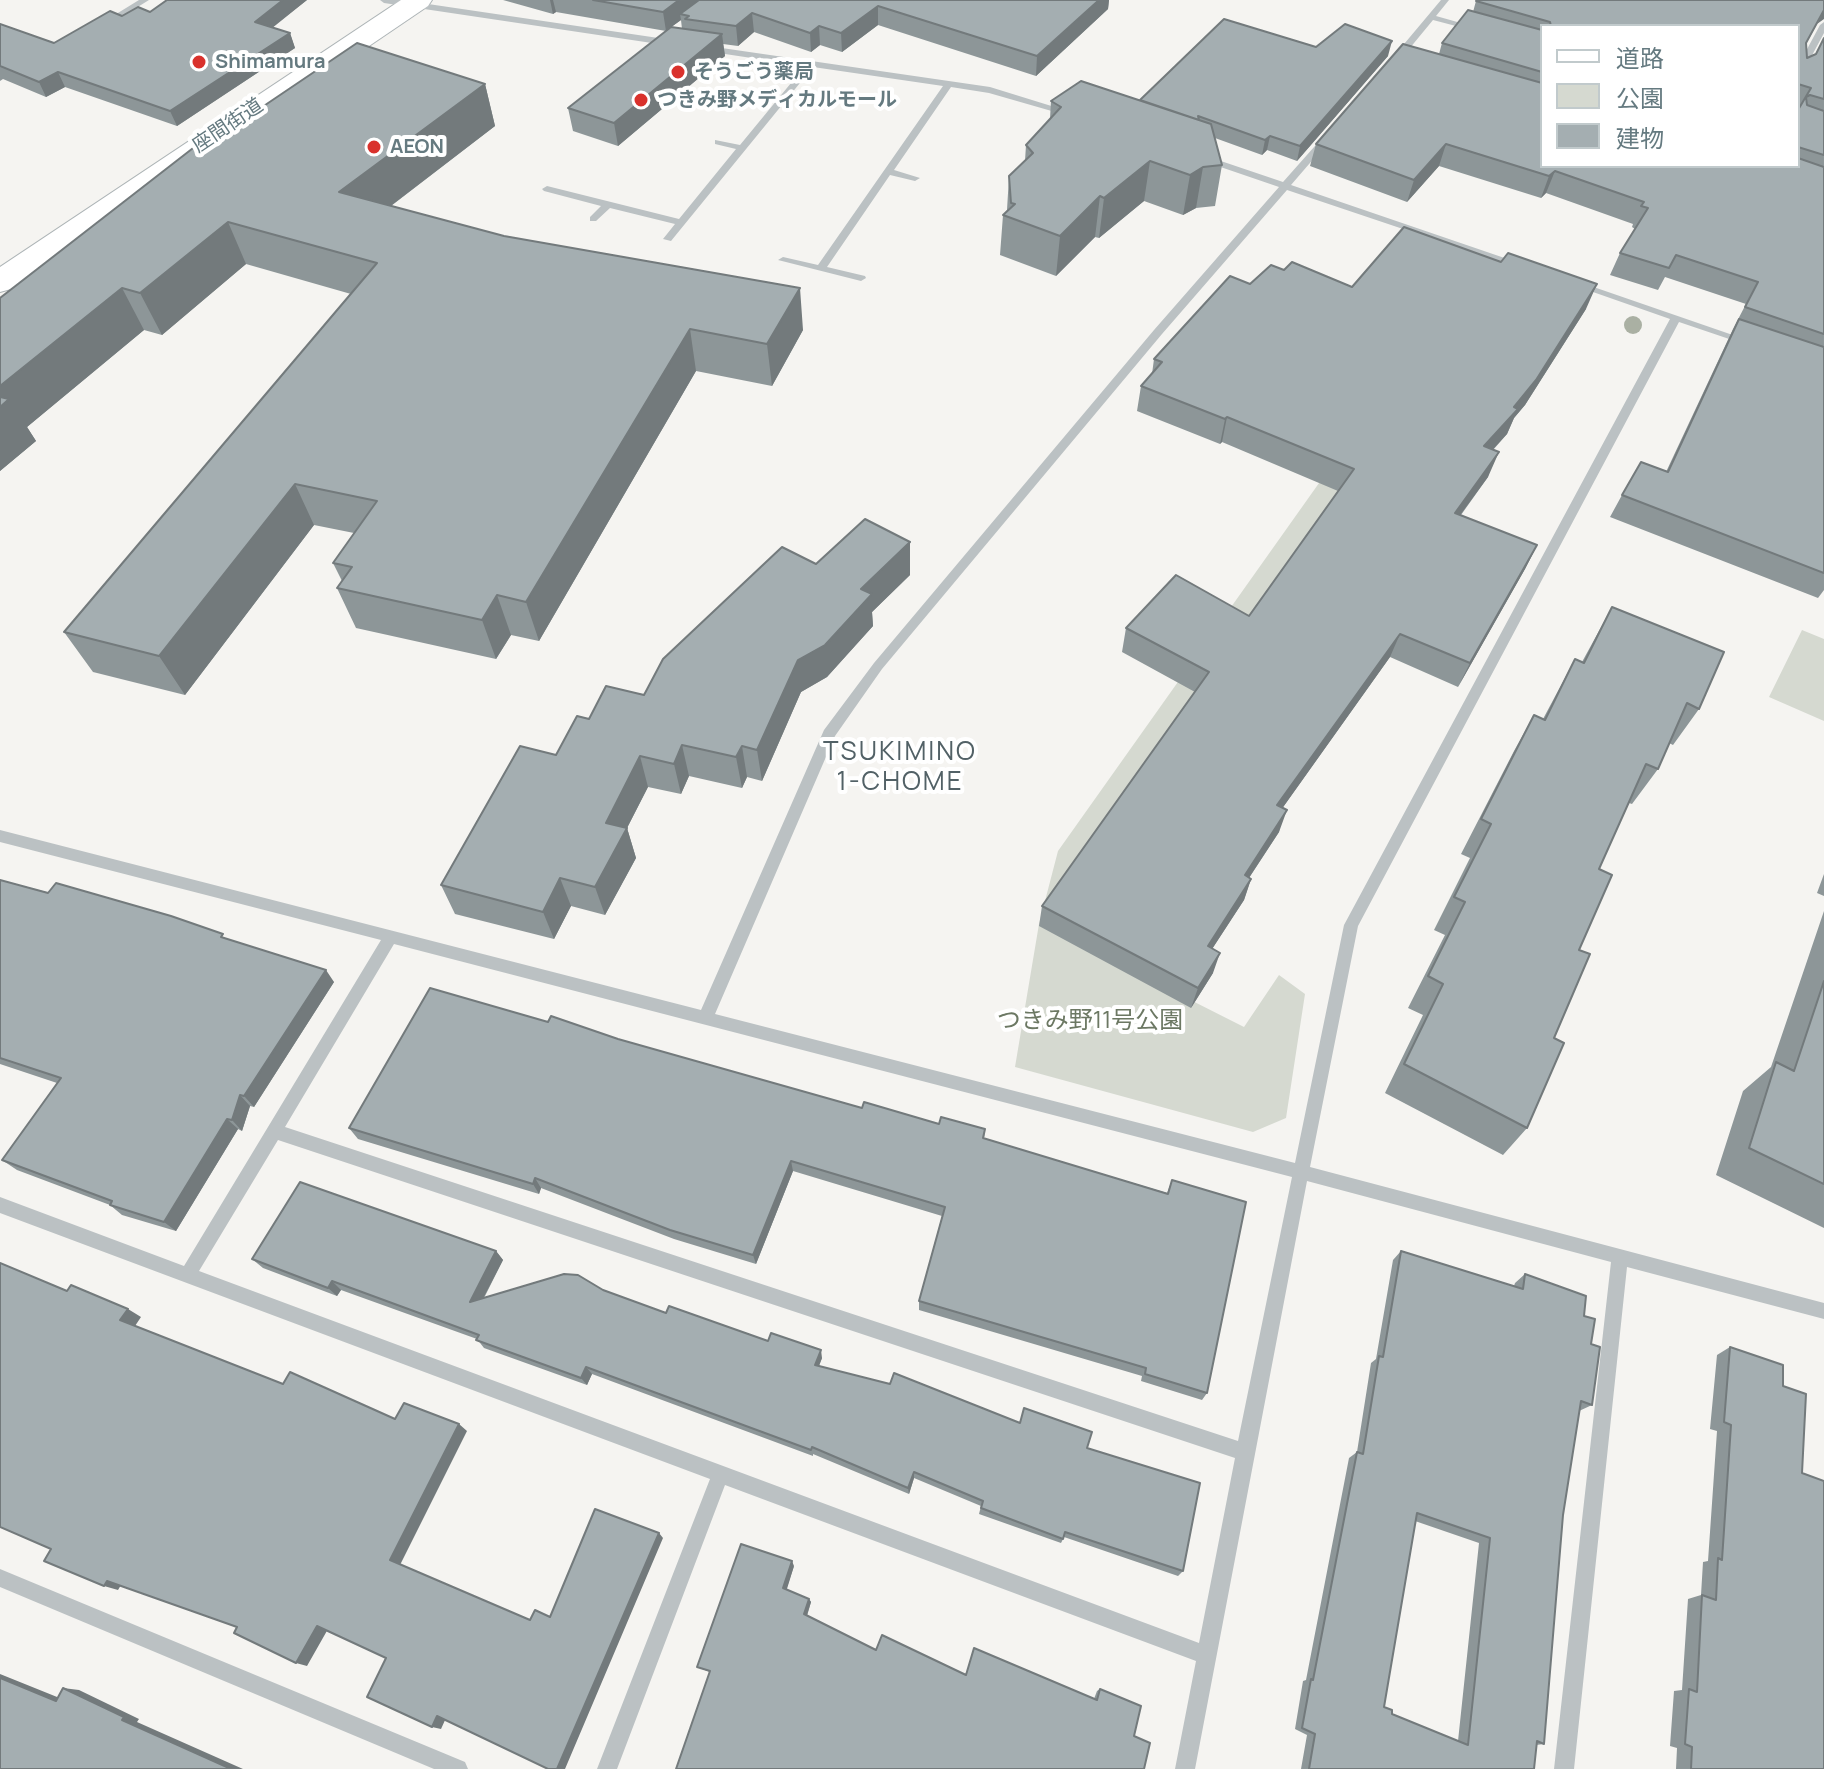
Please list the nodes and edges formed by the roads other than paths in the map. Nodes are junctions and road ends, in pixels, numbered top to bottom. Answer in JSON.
{"nodes":[{"id":1,"x":145,"y":0,"type":"edge"},
{"id":2,"x":384,"y":0,"type":"edge"},
{"id":3,"x":1445,"y":0,"type":"edge"},
{"id":4,"x":416,"y":2,"type":"edge"},
{"id":5,"x":1430,"y":17,"type":"junction"},
{"id":6,"x":1824,"y":25,"type":"edge"},
{"id":7,"x":91,"y":31,"type":"edge"},
{"id":8,"x":1486,"y":33,"type":"edge"},
{"id":9,"x":675,"y":39,"type":"edge"},
{"id":10,"x":692,"y":46,"type":"edge"},
{"id":11,"x":1396,"y":59,"type":"junction"},
{"id":12,"x":1411,"y":63,"type":"edge"},
{"id":13,"x":811,"y":64,"type":"junction"},
{"id":14,"x":1386,"y":70,"type":"edge"},
{"id":15,"x":1800,"y":70,"type":"edge"},
{"id":16,"x":949,"y":83,"type":"junction"},
{"id":17,"x":1080,"y":116,"type":"edge"},
{"id":18,"x":1337,"y":126,"type":"edge"},
{"id":19,"x":718,"y":142,"type":"dead end"},
{"id":20,"x":742,"y":148,"type":"junction"},
{"id":21,"x":1197,"y":156,"type":"edge"},
{"id":22,"x":888,"y":171,"type":"junction"},
{"id":23,"x":915,"y":178,"type":"dead end"},
{"id":24,"x":1285,"y":186,"type":"junction"},
{"id":25,"x":547,"y":189,"type":"dead end"},
{"id":26,"x":608,"y":204,"type":"junction"},
{"id":27,"x":593,"y":219,"type":"dead end"},
{"id":28,"x":681,"y":223,"type":"junction"},
{"id":29,"x":668,"y":239,"type":"dead end"},
{"id":30,"x":783,"y":260,"type":"dead end"},
{"id":31,"x":1526,"y":267,"type":"edge"},
{"id":32,"x":821,"y":268,"type":"junction"},
{"id":33,"x":861,"y":278,"type":"dead end"},
{"id":34,"x":0,"y":282,"type":"edge"},
{"id":35,"x":1571,"y":283,"type":"edge"},
{"id":36,"x":1676,"y":318,"type":"junction"},
{"id":37,"x":1765,"y":347,"type":"edge"},
{"id":38,"x":0,"y":836,"type":"edge"},
{"id":39,"x":390,"y":938,"type":"junction"},
{"id":40,"x":706,"y":1017,"type":"junction"},
{"id":41,"x":274,"y":1131,"type":"junction"},
{"id":42,"x":1302,"y":1172,"type":"junction"},
{"id":43,"x":0,"y":1205,"type":"edge"},
{"id":44,"x":1620,"y":1255,"type":"junction"},
{"id":45,"x":188,"y":1275,"type":"junction"},
{"id":46,"x":1824,"y":1311,"type":"edge"},
{"id":47,"x":1245,"y":1452,"type":"junction"},
{"id":48,"x":720,"y":1475,"type":"junction"},
{"id":49,"x":0,"y":1578,"type":"edge"},
{"id":50,"x":1208,"y":1656,"type":"junction"},
{"id":51,"x":458,"y":1769,"type":"edge"},
{"id":52,"x":607,"y":1769,"type":"edge"},
{"id":53,"x":1185,"y":1769,"type":"edge"},
{"id":54,"x":1564,"y":1769,"type":"edge"}],
"edges":[{"from":1,"to":7,"type":"street"},
{"from":2,"to":4,"type":"street"},
{"from":3,"to":5,"type":"street"},
{"from":4,"to":9,"type":"street"},
{"from":4,"to":34,"type":"main road","name":"座間街道"},
{"from":5,"to":8,"type":"street"},
{"from":5,"to":11,"type":"street"},
{"from":6,"to":15,"type":"street"},
{"from":10,"to":13,"type":"street"},
{"from":11,"to":12,"type":"street"},
{"from":11,"to":14,"type":"street"},
{"from":13,"to":16,"type":"street"},
{"from":13,"to":20,"type":"street"},
{"from":16,"to":17,"type":"street"},
{"from":16,"to":22,"type":"street"},
{"from":18,"to":24,"type":"street"},
{"from":19,"to":20,"type":"street"},
{"from":20,"to":28,"type":"street"},
{"from":21,"to":24,"type":"street"},
{"from":22,"to":23,"type":"street"},
{"from":22,"to":32,"type":"street"},
{"from":24,"to":31,"type":"street"},
{"from":24,"to":40,"type":"street"},
{"from":25,"to":26,"type":"street"},
{"from":26,"to":27,"type":"street"},
{"from":26,"to":28,"type":"street"},
{"from":28,"to":29,"type":"street"},
{"from":30,"to":32,"type":"street"},
{"from":32,"to":33,"type":"street"},
{"from":35,"to":36,"type":"street"},
{"from":36,"to":37,"type":"street"},
{"from":36,"to":42,"type":"street"},
{"from":38,"to":39,"type":"street"},
{"from":39,"to":40,"type":"street"},
{"from":39,"to":41,"type":"street"},
{"from":40,"to":42,"type":"street"},
{"from":41,"to":45,"type":"street"},
{"from":41,"to":47,"type":"street"},
{"from":42,"to":44,"type":"street"},
{"from":42,"to":47,"type":"street"},
{"from":43,"to":45,"type":"street"},
{"from":44,"to":46,"type":"street"},
{"from":44,"to":54,"type":"street"},
{"from":45,"to":48,"type":"street"},
{"from":47,"to":50,"type":"street"},
{"from":48,"to":50,"type":"street"},
{"from":48,"to":52,"type":"street"},
{"from":49,"to":51,"type":"street"},
{"from":50,"to":53,"type":"street"}]}
